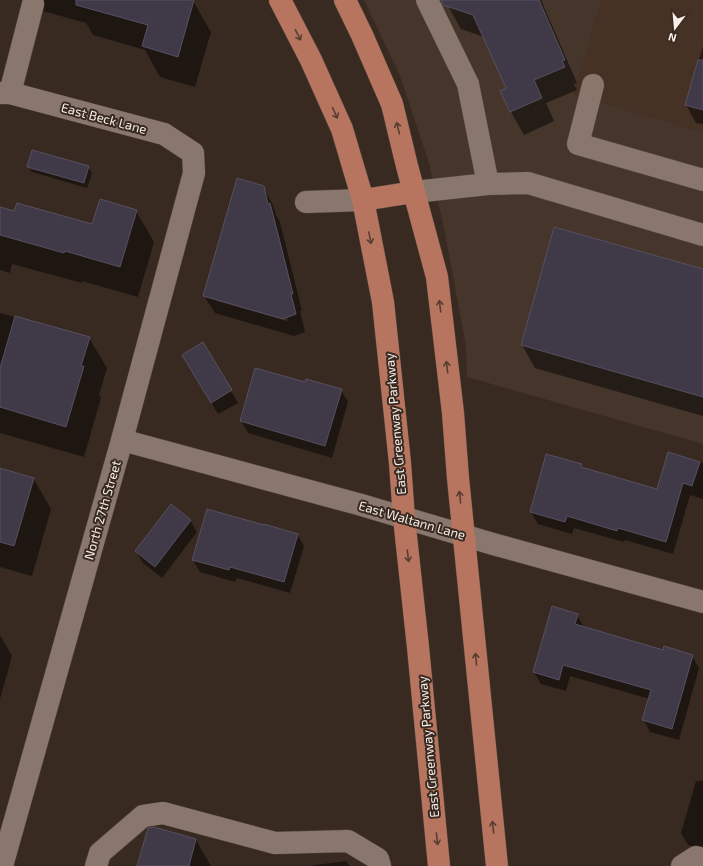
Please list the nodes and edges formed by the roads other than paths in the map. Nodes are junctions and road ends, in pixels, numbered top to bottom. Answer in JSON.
{"nodes":[{"id":1,"x":280,"y":0,"type":"edge"},
{"id":2,"x":345,"y":0,"type":"edge"},
{"id":3,"x":427,"y":0,"type":"edge"},
{"id":4,"x":33,"y":4,"type":"dead end"},
{"id":5,"x":593,"y":85,"type":"dead end"},
{"id":6,"x":3,"y":90,"type":"edge"},
{"id":7,"x":193,"y":153,"type":"joint"},
{"id":8,"x":703,"y":180,"type":"edge"},
{"id":9,"x":488,"y":184,"type":"junction"},
{"id":10,"x":414,"y":192,"type":"junction"},
{"id":11,"x":363,"y":200,"type":"junction"},
{"id":12,"x":306,"y":202,"type":"dead end"},
{"id":13,"x":703,"y":235,"type":"edge"},
{"id":14,"x":122,"y":440,"type":"junction"},
{"id":15,"x":404,"y":518,"type":"junction"},
{"id":16,"x":464,"y":535,"type":"junction"},
{"id":17,"x":703,"y":602,"type":"edge"},
{"id":18,"x":703,"y":859,"type":"edge"},
{"id":19,"x":2,"y":866,"type":"edge"},
{"id":20,"x":96,"y":866,"type":"edge"},
{"id":21,"x":380,"y":866,"type":"edge"},
{"id":22,"x":439,"y":866,"type":"edge"},
{"id":23,"x":497,"y":866,"type":"edge"},
{"id":24,"x":682,"y":866,"type":"edge"}],
"edges":[{"from":1,"to":11,"type":"main road","name":"East Greenway Parkway","one_way":true},
{"from":10,"to":2,"type":"main road","one_way":true},
{"from":3,"to":9,"type":"street"},
{"from":4,"to":6,"type":"street"},
{"from":5,"to":8,"type":"street"},
{"from":6,"to":7,"type":"street","name":"East Beck Lane"},
{"from":7,"to":14,"type":"street","name":"North 27th Street"},
{"from":9,"to":10,"type":"street"},
{"from":9,"to":13,"type":"street"},
{"from":10,"to":11,"type":"main road"},
{"from":16,"to":10,"type":"main road","one_way":true},
{"from":11,"to":12,"type":"street"},
{"from":11,"to":15,"type":"main road","name":"East Greenway Parkway","one_way":true},
{"from":14,"to":15,"type":"street","name":"East Waltann Lane"},
{"from":14,"to":19,"type":"street","name":"North 27th Street"},
{"from":15,"to":16,"type":"street","name":"East Waltann Lane"},
{"from":15,"to":22,"type":"main road","name":"East Greenway Parkway","one_way":true},
{"from":16,"to":17,"type":"street","name":"East Waltann Lane"},
{"from":23,"to":16,"type":"main road","one_way":true},
{"from":18,"to":24,"type":"street"},
{"from":20,"to":21,"type":"street"}]}
